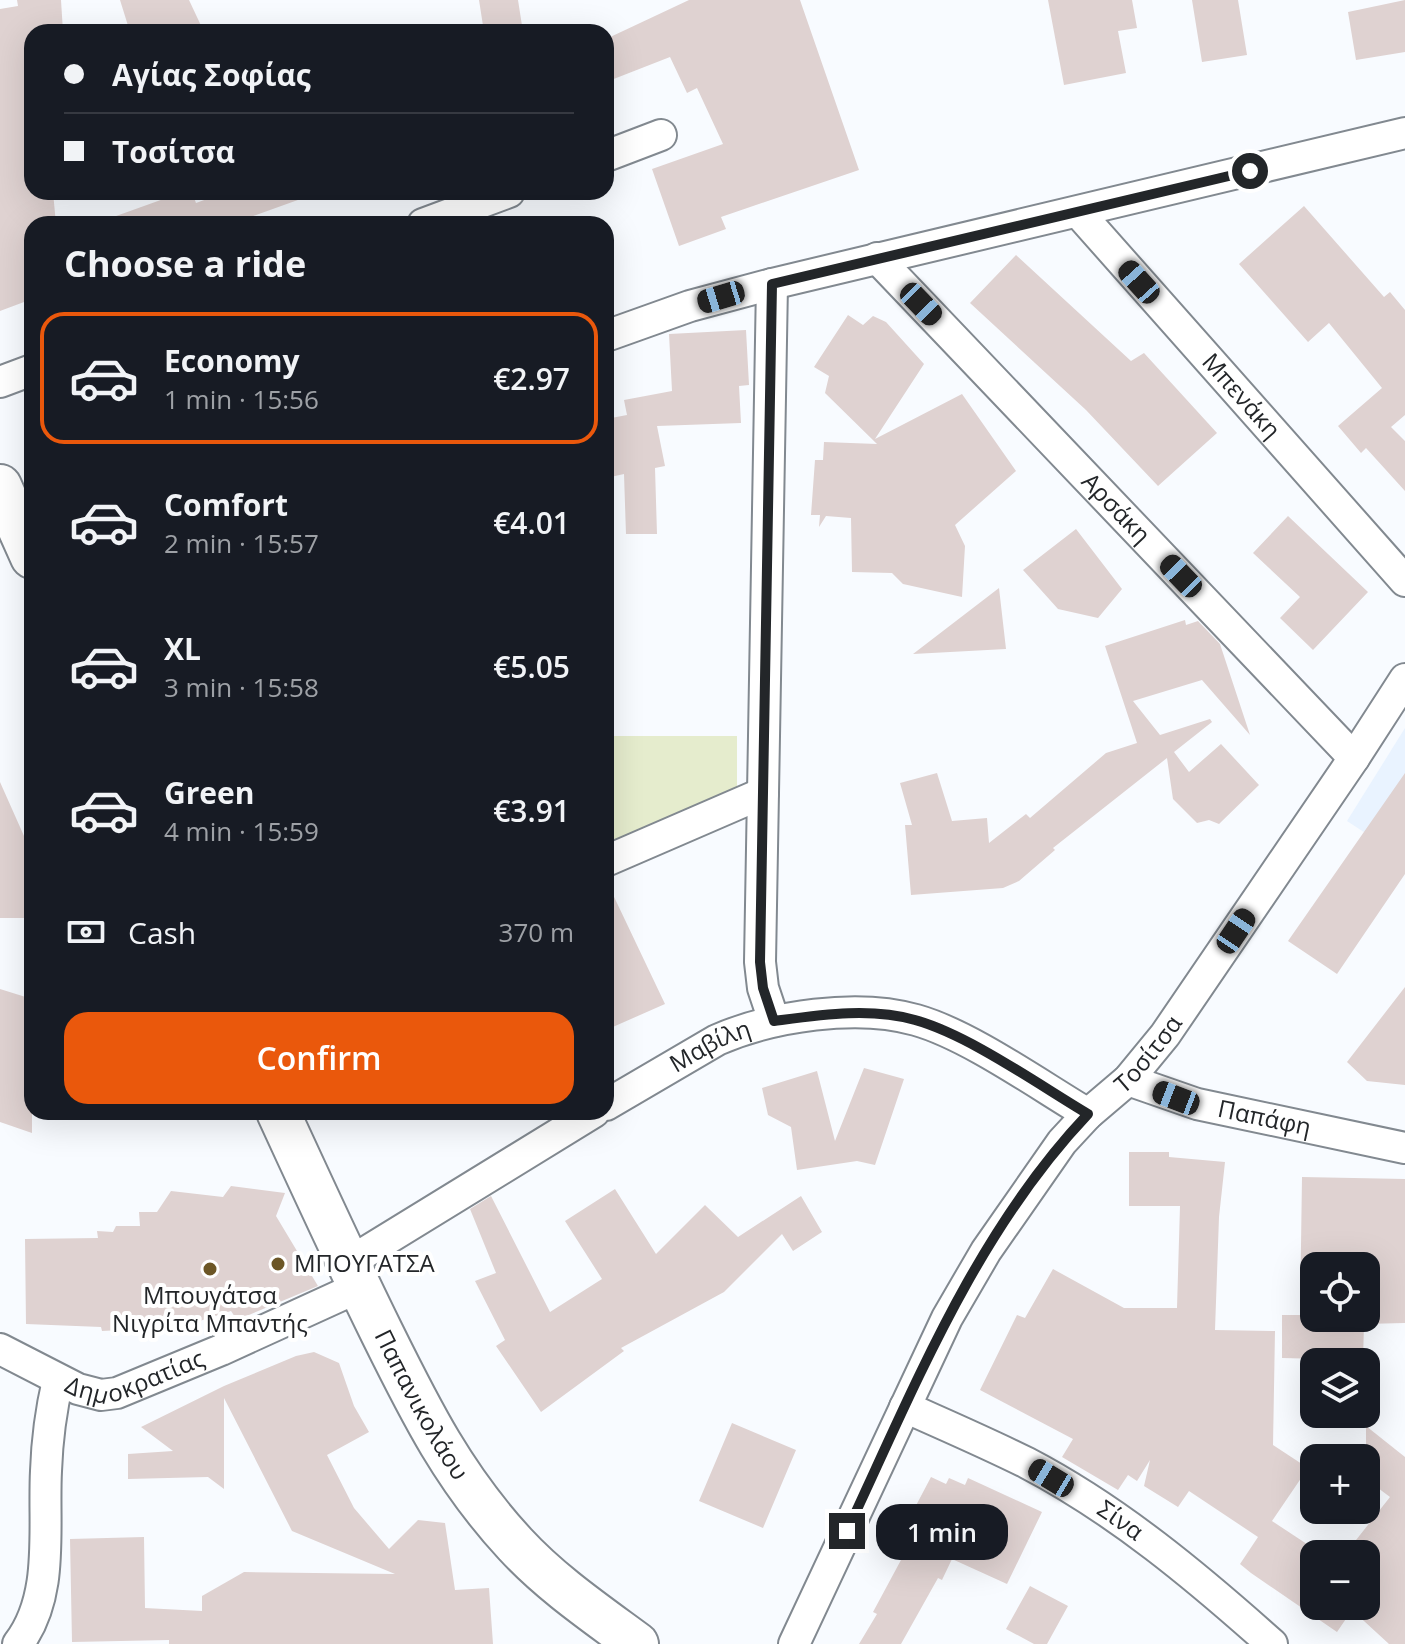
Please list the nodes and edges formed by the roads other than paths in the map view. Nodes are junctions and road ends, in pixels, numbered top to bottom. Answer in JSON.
{"nodes":[{"id":1,"x":1405,"y":133,"type":"edge"},
{"id":2,"x":661,"y":135,"type":"dead end"},
{"id":3,"x":614,"y":153,"type":"edge"},
{"id":4,"x":488,"y":200,"type":"edge"},
{"id":5,"x":1078,"y":212,"type":"junction"},
{"id":6,"x":444,"y":216,"type":"edge"},
{"id":7,"x":877,"y":258,"type":"junction"},
{"id":8,"x":772,"y":284,"type":"junction"},
{"id":9,"x":614,"y":333,"type":"edge"},
{"id":10,"x":24,"y":373,"type":"edge"},
{"id":11,"x":0,"y":382,"type":"edge"},
{"id":12,"x":0,"y":486,"type":"edge"},
{"id":13,"x":24,"y":538,"type":"edge"},
{"id":14,"x":1405,"y":581,"type":"edge"},
{"id":15,"x":1405,"y":679,"type":"edge"},
{"id":16,"x":1354,"y":758,"type":"junction"},
{"id":17,"x":763,"y":793,"type":"junction"},
{"id":18,"x":614,"y":858,"type":"edge"},
{"id":19,"x":774,"y":1021,"type":"junction"},
{"id":20,"x":1128,"y":1080,"type":"junction"},
{"id":21,"x":614,"y":1100,"type":"edge"},
{"id":22,"x":1088,"y":1114,"type":"junction"},
{"id":23,"x":282,"y":1120,"type":"edge"},
{"id":24,"x":582,"y":1120,"type":"edge"},
{"id":25,"x":1405,"y":1148,"type":"edge"},
{"id":26,"x":354,"y":1275,"type":"junction"},
{"id":27,"x":0,"y":1349,"type":"edge"},
{"id":28,"x":58,"y":1380,"type":"junction"},
{"id":29,"x":905,"y":1407,"type":"junction"},
{"id":30,"x":18,"y":1644,"type":"edge"},
{"id":31,"x":637,"y":1644,"type":"edge"},
{"id":32,"x":794,"y":1644,"type":"edge"},
{"id":33,"x":1272,"y":1644,"type":"edge"}],
"edges":[{"from":1,"to":5,"type":"street"},
{"from":2,"to":3,"type":"street"},
{"from":4,"to":6,"type":"street"},
{"from":5,"to":7,"type":"street"},
{"from":5,"to":14,"type":"street","name":"Μπενάκη"},
{"from":7,"to":8,"type":"street"},
{"from":7,"to":16,"type":"street","name":"Αρσάκη"},
{"from":8,"to":9,"type":"street"},
{"from":8,"to":17,"type":"street"},
{"from":10,"to":11,"type":"street"},
{"from":12,"to":13,"type":"main road"},
{"from":15,"to":16,"type":"street","name":"Τοσίτσα"},
{"from":16,"to":20,"type":"street","name":"Τοσίτσα"},
{"from":17,"to":18,"type":"street"},
{"from":17,"to":19,"type":"street"},
{"from":19,"to":21,"type":"street","name":"Μαβίλη"},
{"from":19,"to":22,"type":"street","name":"Μαβίλη"},
{"from":20,"to":22,"type":"street","name":"Τοσίτσα"},
{"from":20,"to":25,"type":"street","name":"Παπάφη"},
{"from":22,"to":29,"type":"street","name":"Τοσίτσα"},
{"from":23,"to":26,"type":"main road","name":"Παπανικολάου"},
{"from":24,"to":26,"type":"street"},
{"from":26,"to":28,"type":"street","name":"Δημοκρατίας"},
{"from":26,"to":31,"type":"main road","name":"Παπανικολάου"},
{"from":27,"to":28,"type":"street","name":"Δημοκρατίας"},
{"from":28,"to":30,"type":"street"},
{"from":29,"to":32,"type":"street","name":"Τοσίτσα"},
{"from":29,"to":33,"type":"street","name":"Σίνα"}]}
